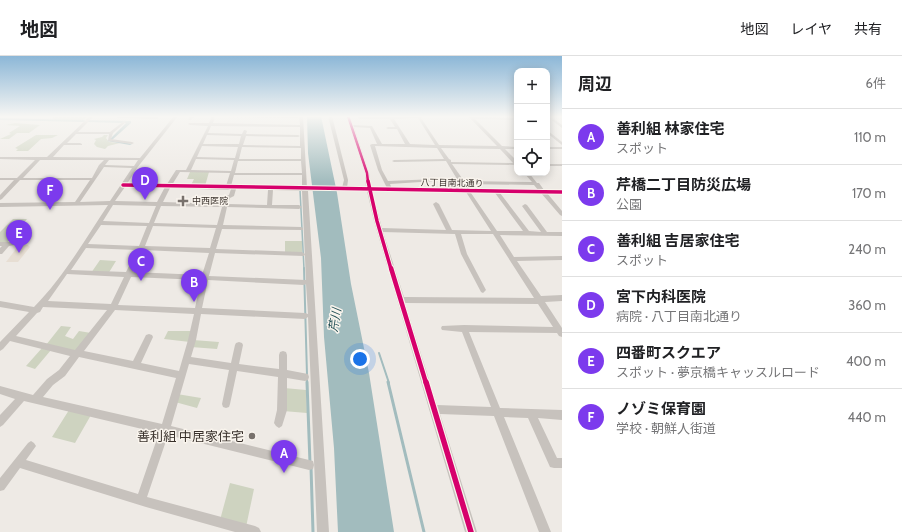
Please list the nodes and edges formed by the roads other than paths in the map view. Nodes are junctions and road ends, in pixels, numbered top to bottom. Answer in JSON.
{"nodes":[{"id":1,"x":69,"y":138,"type":"edge"},
{"id":2,"x":110,"y":138,"type":"edge"},
{"id":3,"x":157,"y":138,"type":"edge"},
{"id":4,"x":204,"y":138,"type":"edge"},
{"id":5,"x":243,"y":138,"type":"edge"},
{"id":6,"x":301,"y":138,"type":"edge"},
{"id":7,"x":336,"y":138,"type":"edge"},
{"id":8,"x":356,"y":138,"type":"edge"},
{"id":9,"x":377,"y":138,"type":"edge"},
{"id":10,"x":404,"y":138,"type":"edge"},
{"id":11,"x":434,"y":138,"type":"edge"},
{"id":12,"x":491,"y":138,"type":"edge"},
{"id":13,"x":132,"y":142,"type":"dead end"},
{"id":14,"x":63,"y":144,"type":"junction"},
{"id":15,"x":80,"y":144,"type":"dead end"},
{"id":16,"x":200,"y":145,"type":"junction"},
{"id":17,"x":380,"y":145,"type":"junction"},
{"id":18,"x":240,"y":146,"type":"junction"},
{"id":19,"x":408,"y":146,"type":"junction"},
{"id":20,"x":299,"y":147,"type":"dead end"},
{"id":21,"x":440,"y":147,"type":"junction"},
{"id":22,"x":500,"y":148,"type":"junction"},
{"id":23,"x":514,"y":148,"type":"edge"},
{"id":24,"x":550,"y":148,"type":"edge"},
{"id":25,"x":562,"y":148,"type":"edge"},
{"id":26,"x":0,"y":158,"type":"edge"},
{"id":27,"x":194,"y":158,"type":"junction"},
{"id":28,"x":38,"y":159,"type":"junction"},
{"id":29,"x":48,"y":159,"type":"junction"},
{"id":30,"x":107,"y":159,"type":"junction"},
{"id":31,"x":140,"y":159,"type":"junction"},
{"id":32,"x":237,"y":159,"type":"junction"},
{"id":33,"x":300,"y":160,"type":"dead end"},
{"id":34,"x":394,"y":161,"type":"dead end"},
{"id":35,"x":514,"y":161,"type":"edge"},
{"id":36,"x":450,"y":162,"type":"junction"},
{"id":37,"x":514,"y":164,"type":"edge"},
{"id":38,"x":550,"y":165,"type":"edge"},
{"id":39,"x":562,"y":165,"type":"edge"},
{"id":40,"x":101,"y":166,"type":"junction"},
{"id":41,"x":134,"y":167,"type":"junction"},
{"id":42,"x":188,"y":171,"type":"junction"},
{"id":43,"x":233,"y":173,"type":"junction"},
{"id":44,"x":300,"y":174,"type":"dead end"},
{"id":45,"x":529,"y":176,"type":"edge"},
{"id":46,"x":0,"y":179,"type":"edge"},
{"id":47,"x":19,"y":179,"type":"junction"},
{"id":48,"x":93,"y":179,"type":"junction"},
{"id":49,"x":463,"y":181,"type":"junction"},
{"id":50,"x":387,"y":183,"type":"junction"},
{"id":51,"x":537,"y":184,"type":"junction"},
{"id":52,"x":123,"y":185,"type":"junction"},
{"id":53,"x":168,"y":186,"type":"junction"},
{"id":54,"x":231,"y":188,"type":"junction"},
{"id":55,"x":271,"y":188,"type":"junction"},
{"id":56,"x":306,"y":189,"type":"junction"},
{"id":57,"x":342,"y":190,"type":"junction"},
{"id":58,"x":369,"y":190,"type":"junction"},
{"id":59,"x":390,"y":190,"type":"junction"},
{"id":60,"x":470,"y":192,"type":"junction"},
{"id":61,"x":497,"y":192,"type":"junction"},
{"id":62,"x":543,"y":192,"type":"junction"},
{"id":63,"x":562,"y":192,"type":"edge"},
{"id":64,"x":0,"y":198,"type":"edge"},
{"id":65,"x":111,"y":203,"type":"junction"},
{"id":66,"x":76,"y":204,"type":"junction"},
{"id":67,"x":159,"y":204,"type":"junction"},
{"id":68,"x":436,"y":204,"type":"dead end"},
{"id":69,"x":0,"y":205,"type":"edge"},
{"id":70,"x":225,"y":206,"type":"junction"},
{"id":71,"x":525,"y":206,"type":"dead end"},
{"id":72,"x":270,"y":207,"type":"junction"},
{"id":73,"x":299,"y":207,"type":"dead end"},
{"id":74,"x":562,"y":214,"type":"edge"},
{"id":75,"x":98,"y":223,"type":"junction"},
{"id":76,"x":151,"y":225,"type":"junction"},
{"id":77,"x":219,"y":227,"type":"junction"},
{"id":78,"x":302,"y":229,"type":"dead end"},
{"id":79,"x":380,"y":230,"type":"junction"},
{"id":80,"x":453,"y":230,"type":"junction"},
{"id":81,"x":496,"y":232,"type":"junction"},
{"id":82,"x":527,"y":233,"type":"junction"},
{"id":83,"x":546,"y":234,"type":"junction"},
{"id":84,"x":562,"y":234,"type":"edge"},
{"id":85,"x":0,"y":244,"type":"edge"},
{"id":86,"x":84,"y":246,"type":"junction"},
{"id":87,"x":141,"y":248,"type":"junction"},
{"id":88,"x":212,"y":251,"type":"junction"},
{"id":89,"x":0,"y":252,"type":"edge"},
{"id":90,"x":302,"y":254,"type":"dead end"},
{"id":91,"x":562,"y":258,"type":"edge"},
{"id":92,"x":513,"y":260,"type":"junction"},
{"id":93,"x":66,"y":272,"type":"junction"},
{"id":94,"x":128,"y":276,"type":"junction"},
{"id":95,"x":206,"y":279,"type":"junction"},
{"id":96,"x":304,"y":282,"type":"dead end"},
{"id":97,"x":483,"y":290,"type":"dead end"},
{"id":98,"x":562,"y":298,"type":"edge"},
{"id":99,"x":401,"y":300,"type":"junction"},
{"id":100,"x":539,"y":300,"type":"junction"},
{"id":101,"x":0,"y":304,"type":"edge"},
{"id":102,"x":40,"y":307,"type":"junction"},
{"id":103,"x":113,"y":307,"type":"junction"},
{"id":104,"x":199,"y":312,"type":"junction"},
{"id":105,"x":305,"y":316,"type":"dead end"},
{"id":106,"x":445,"y":328,"type":"dead end"},
{"id":107,"x":464,"y":328,"type":"junction"},
{"id":108,"x":561,"y":332,"type":"edge"},
{"id":109,"x":10,"y":338,"type":"junction"},
{"id":110,"x":149,"y":338,"type":"dead end"},
{"id":111,"x":240,"y":345,"type":"dead end"},
{"id":112,"x":0,"y":347,"type":"edge"},
{"id":113,"x":77,"y":353,"type":"junction"},
{"id":114,"x":283,"y":355,"type":"dead end"},
{"id":115,"x":186,"y":360,"type":"junction"},
{"id":116,"x":135,"y":366,"type":"junction"},
{"id":117,"x":234,"y":367,"type":"junction"},
{"id":118,"x":181,"y":374,"type":"junction"},
{"id":119,"x":283,"y":374,"type":"junction"},
{"id":120,"x":305,"y":377,"type":"dead end"},
{"id":121,"x":0,"y":390,"type":"edge"},
{"id":122,"x":22,"y":397,"type":"junction"},
{"id":123,"x":35,"y":400,"type":"junction"},
{"id":124,"x":226,"y":404,"type":"dead end"},
{"id":125,"x":434,"y":410,"type":"junction"},
{"id":126,"x":496,"y":412,"type":"junction"},
{"id":127,"x":530,"y":414,"type":"junction"},
{"id":128,"x":562,"y":415,"type":"edge"},
{"id":129,"x":0,"y":422,"type":"edge"},
{"id":130,"x":279,"y":423,"type":"dead end"},
{"id":131,"x":165,"y":430,"type":"junction"},
{"id":132,"x":31,"y":446,"type":"dead end"},
{"id":133,"x":19,"y":463,"type":"junction"},
{"id":134,"x":562,"y":463,"type":"edge"},
{"id":135,"x":309,"y":465,"type":"dead end"},
{"id":136,"x":0,"y":486,"type":"edge"},
{"id":137,"x":141,"y":500,"type":"junction"},
{"id":138,"x":255,"y":532,"type":"edge"},
{"id":139,"x":323,"y":532,"type":"edge"},
{"id":140,"x":471,"y":532,"type":"edge"},
{"id":141,"x":545,"y":532,"type":"edge"}],
"edges":[{"from":1,"to":14,"type":"street"},
{"from":2,"to":13,"type":"street"},
{"from":3,"to":31,"type":"street"},
{"from":4,"to":16,"type":"street"},
{"from":5,"to":18,"type":"street"},
{"from":6,"to":56,"type":"street"},
{"from":7,"to":57,"type":"street"},
{"from":8,"to":58,"type":"street"},
{"from":9,"to":17,"type":"street"},
{"from":10,"to":19,"type":"street"},
{"from":11,"to":21,"type":"street"},
{"from":12,"to":22,"type":"street"},
{"from":14,"to":15,"type":"street"},
{"from":14,"to":29,"type":"street"},
{"from":16,"to":18,"type":"street"},
{"from":16,"to":27,"type":"street"},
{"from":17,"to":19,"type":"street"},
{"from":17,"to":50,"type":"street"},
{"from":18,"to":20,"type":"street"},
{"from":18,"to":32,"type":"street"},
{"from":19,"to":21,"type":"street"},
{"from":21,"to":22,"type":"street"},
{"from":21,"to":36,"type":"street"},
{"from":22,"to":23,"type":"street"},
{"from":22,"to":35,"type":"street"},
{"from":24,"to":25,"type":"street"},
{"from":26,"to":28,"type":"street"},
{"from":27,"to":32,"type":"street"},
{"from":27,"to":42,"type":"street"},
{"from":28,"to":29,"type":"street"},
{"from":28,"to":47,"type":"street"},
{"from":29,"to":30,"type":"street"},
{"from":30,"to":31,"type":"street"},
{"from":30,"to":40,"type":"street"},
{"from":31,"to":41,"type":"street"},
{"from":32,"to":33,"type":"street"},
{"from":32,"to":43,"type":"street"},
{"from":34,"to":36,"type":"street"},
{"from":36,"to":37,"type":"street"},
{"from":36,"to":49,"type":"street"},
{"from":38,"to":39,"type":"street"},
{"from":40,"to":41,"type":"street"},
{"from":40,"to":48,"type":"street"},
{"from":41,"to":52,"type":"street"},
{"from":42,"to":43,"type":"street"},
{"from":42,"to":53,"type":"street"},
{"from":43,"to":44,"type":"street"},
{"from":43,"to":54,"type":"street"},
{"from":45,"to":51,"type":"street"},
{"from":46,"to":47,"type":"street"},
{"from":47,"to":48,"type":"street"},
{"from":47,"to":64,"type":"street"},
{"from":48,"to":66,"type":"street"},
{"from":49,"to":50,"type":"street"},
{"from":49,"to":51,"type":"street"},
{"from":49,"to":60,"type":"street"},
{"from":50,"to":59,"type":"street"},
{"from":51,"to":62,"type":"street"},
{"from":52,"to":53,"type":"street","name":"八丁目南北通り"},
{"from":52,"to":65,"type":"street"},
{"from":53,"to":54,"type":"street","name":"八丁目南北通り"},
{"from":53,"to":67,"type":"street"},
{"from":54,"to":55,"type":"street","name":"八丁目南北通り"},
{"from":54,"to":70,"type":"street"},
{"from":55,"to":56,"type":"street","name":"八丁目南北通り"},
{"from":55,"to":72,"type":"street"},
{"from":56,"to":57,"type":"street","name":"八丁目南北通り"},
{"from":56,"to":139,"type":"street"},
{"from":57,"to":58,"type":"street","name":"八丁目南北通り"},
{"from":58,"to":59,"type":"street","name":"八丁目南北通り"},
{"from":58,"to":79,"type":"street"},
{"from":59,"to":60,"type":"street","name":"八丁目南北通り"},
{"from":60,"to":61,"type":"street","name":"八丁目南北通り"},
{"from":60,"to":81,"type":"street"},
{"from":61,"to":62,"type":"street","name":"八丁目南北通り"},
{"from":61,"to":82,"type":"street"},
{"from":62,"to":63,"type":"street","name":"八丁目南北通り"},
{"from":62,"to":74,"type":"street"},
{"from":65,"to":66,"type":"street"},
{"from":65,"to":67,"type":"street"},
{"from":65,"to":75,"type":"street"},
{"from":66,"to":69,"type":"street"},
{"from":67,"to":70,"type":"street"},
{"from":67,"to":76,"type":"street"},
{"from":68,"to":80,"type":"street"},
{"from":70,"to":72,"type":"street"},
{"from":70,"to":77,"type":"street"},
{"from":71,"to":83,"type":"street"},
{"from":72,"to":73,"type":"street"},
{"from":75,"to":76,"type":"street"},
{"from":75,"to":86,"type":"street"},
{"from":76,"to":77,"type":"street"},
{"from":76,"to":87,"type":"street"},
{"from":77,"to":78,"type":"street"},
{"from":77,"to":88,"type":"street"},
{"from":79,"to":80,"type":"street"},
{"from":79,"to":99,"type":"street"},
{"from":80,"to":81,"type":"street"},
{"from":80,"to":97,"type":"street"},
{"from":81,"to":82,"type":"street"},
{"from":81,"to":92,"type":"street"},
{"from":82,"to":83,"type":"street"},
{"from":83,"to":84,"type":"street"},
{"from":85,"to":89,"type":"street"},
{"from":86,"to":87,"type":"street"},
{"from":86,"to":93,"type":"street"},
{"from":87,"to":88,"type":"street"},
{"from":87,"to":94,"type":"street"},
{"from":88,"to":90,"type":"street"},
{"from":88,"to":95,"type":"street"},
{"from":91,"to":92,"type":"street"},
{"from":92,"to":100,"type":"street"},
{"from":93,"to":94,"type":"street"},
{"from":93,"to":102,"type":"street"},
{"from":94,"to":95,"type":"street"},
{"from":94,"to":103,"type":"street"},
{"from":95,"to":96,"type":"street"},
{"from":95,"to":104,"type":"street"},
{"from":98,"to":100,"type":"street"},
{"from":99,"to":100,"type":"street"},
{"from":99,"to":125,"type":"street"},
{"from":100,"to":108,"type":"street"},
{"from":101,"to":102,"type":"street"},
{"from":102,"to":103,"type":"street"},
{"from":102,"to":109,"type":"street"},
{"from":103,"to":104,"type":"street"},
{"from":103,"to":113,"type":"street"},
{"from":104,"to":105,"type":"street"},
{"from":104,"to":115,"type":"street"},
{"from":106,"to":107,"type":"street"},
{"from":107,"to":108,"type":"street"},
{"from":107,"to":126,"type":"street"},
{"from":109,"to":112,"type":"street"},
{"from":109,"to":113,"type":"street"},
{"from":110,"to":116,"type":"street"},
{"from":111,"to":117,"type":"street"},
{"from":113,"to":116,"type":"street"},
{"from":113,"to":123,"type":"street"},
{"from":114,"to":119,"type":"street"},
{"from":115,"to":117,"type":"street"},
{"from":115,"to":118,"type":"street"},
{"from":116,"to":118,"type":"street"},
{"from":117,"to":119,"type":"street"},
{"from":117,"to":124,"type":"street"},
{"from":118,"to":131,"type":"street"},
{"from":119,"to":120,"type":"street"},
{"from":119,"to":130,"type":"street"},
{"from":121,"to":122,"type":"street"},
{"from":122,"to":123,"type":"street"},
{"from":122,"to":129,"type":"street"},
{"from":123,"to":131,"type":"street"},
{"from":125,"to":126,"type":"street"},
{"from":125,"to":140,"type":"street"},
{"from":126,"to":127,"type":"street"},
{"from":126,"to":141,"type":"street"},
{"from":127,"to":128,"type":"street"},
{"from":127,"to":134,"type":"street"},
{"from":131,"to":135,"type":"street"},
{"from":131,"to":137,"type":"street"},
{"from":132,"to":133,"type":"street"},
{"from":133,"to":136,"type":"street"},
{"from":133,"to":137,"type":"street"},
{"from":137,"to":138,"type":"street"}]}
